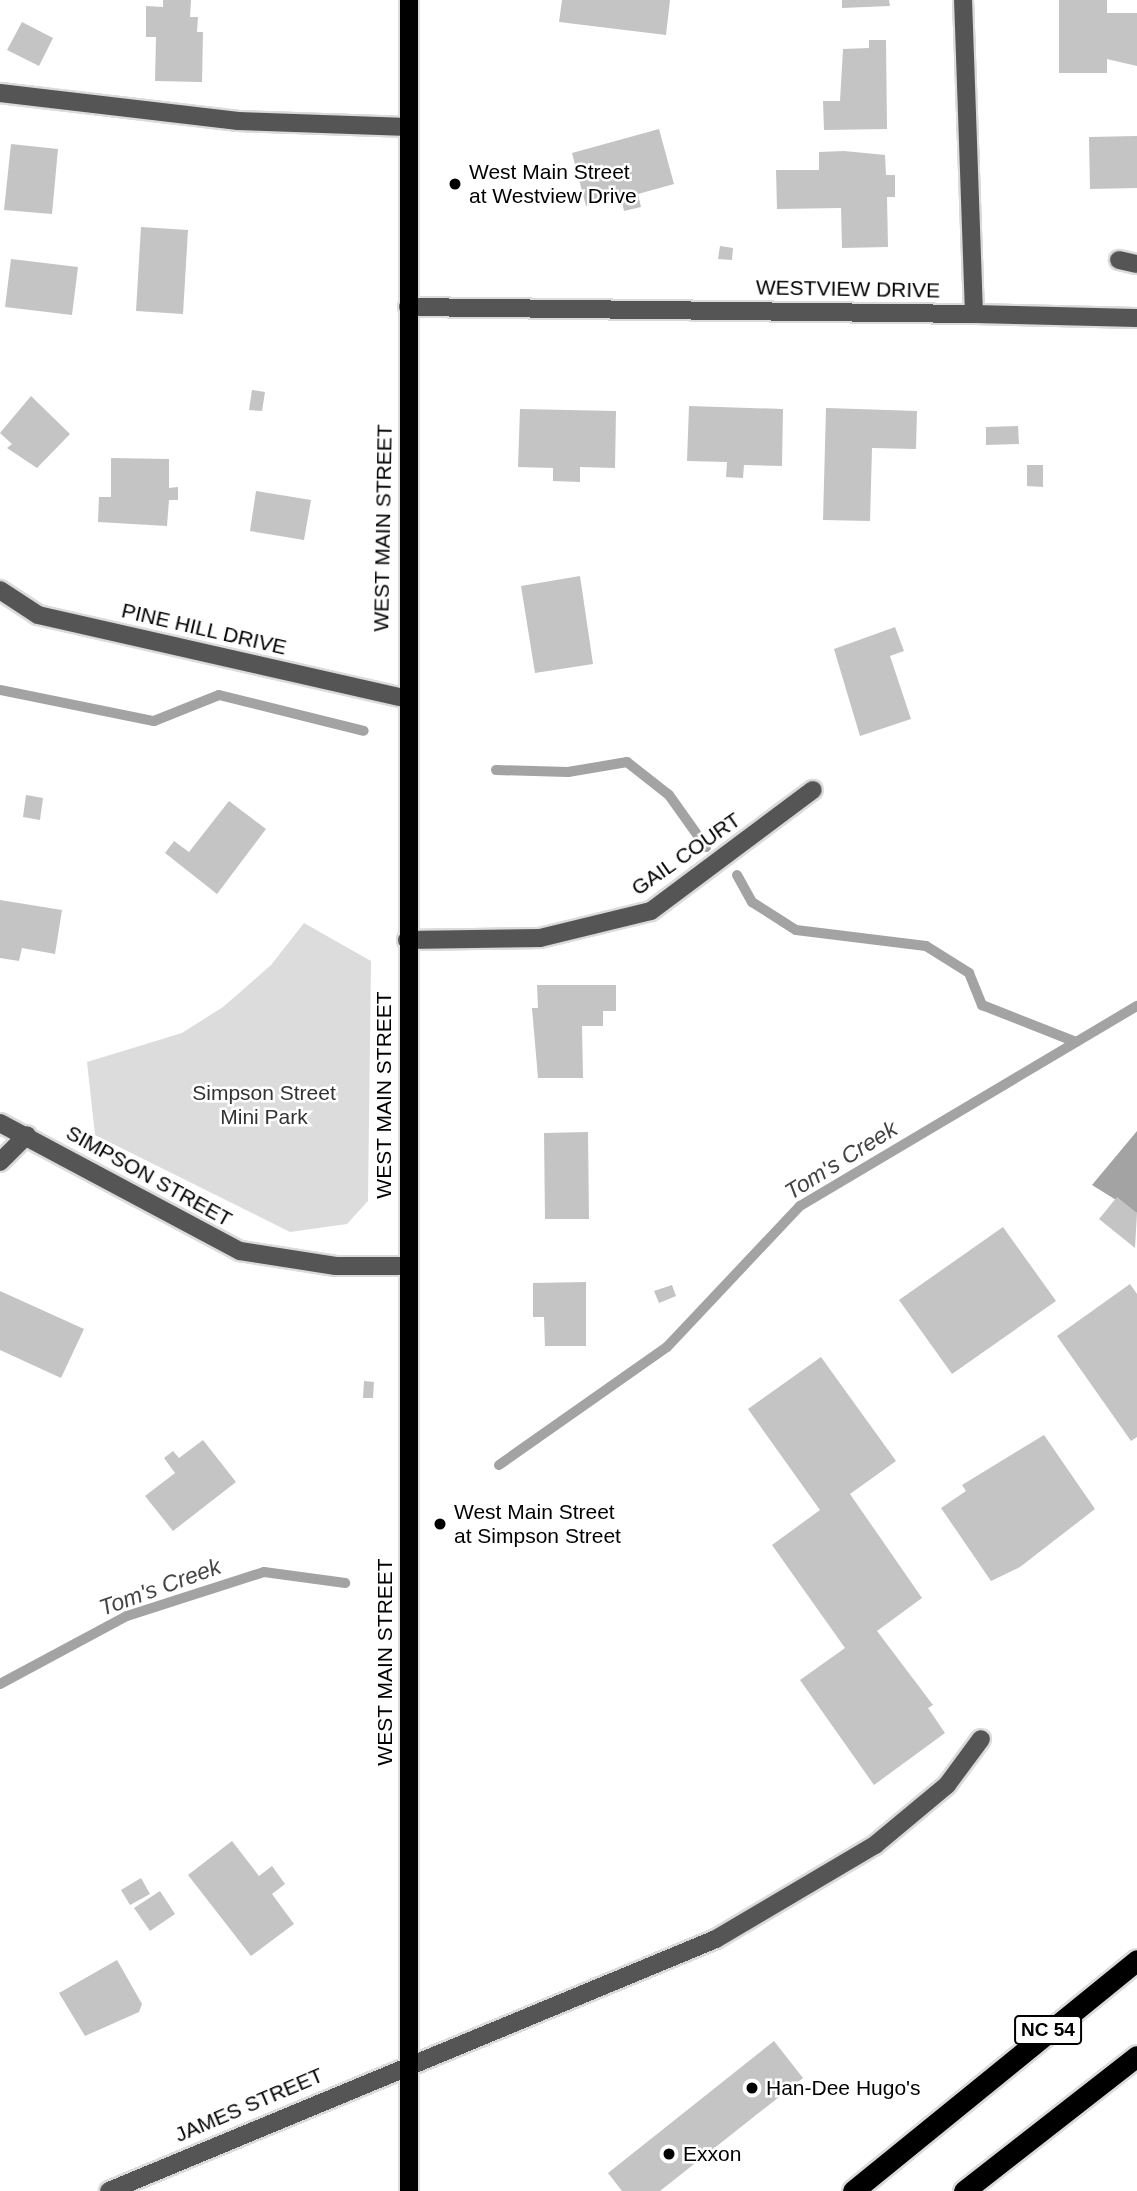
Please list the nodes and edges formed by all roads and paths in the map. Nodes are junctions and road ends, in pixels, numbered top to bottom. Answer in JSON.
{"nodes":[{"id":1,"x":409,"y":0,"type":"edge"},
{"id":2,"x":963,"y":0,"type":"edge"},
{"id":3,"x":0,"y":93,"type":"edge"},
{"id":4,"x":408,"y":127,"type":"junction"},
{"id":5,"x":1119,"y":260,"type":"dead end"},
{"id":6,"x":1137,"y":264,"type":"edge"},
{"id":7,"x":408,"y":307,"type":"junction"},
{"id":8,"x":974,"y":314,"type":"junction"},
{"id":9,"x":1137,"y":318,"type":"edge"},
{"id":10,"x":0,"y":590,"type":"edge"},
{"id":11,"x":404,"y":698,"type":"junction"},
{"id":12,"x":813,"y":790,"type":"dead end"},
{"id":13,"x":407,"y":940,"type":"junction"},
{"id":14,"x":0,"y":1123,"type":"edge"},
{"id":15,"x":27,"y":1135,"type":"junction"},
{"id":16,"x":0,"y":1162,"type":"edge"},
{"id":17,"x":405,"y":1266,"type":"junction"},
{"id":18,"x":981,"y":1739,"type":"dead end"},
{"id":19,"x":1137,"y":1960,"type":"edge"},
{"id":20,"x":1137,"y":2056,"type":"edge"},
{"id":21,"x":408,"y":2063,"type":"junction"},
{"id":22,"x":109,"y":2191,"type":"edge"},
{"id":23,"x":409,"y":2191,"type":"edge"},
{"id":24,"x":853,"y":2191,"type":"edge"},
{"id":25,"x":964,"y":2191,"type":"edge"}],
"edges":[{"from":1,"to":4,"type":"main road","name":"WEST MAIN STREET"},
{"from":2,"to":8,"type":"street"},
{"from":3,"to":4,"type":"street"},
{"from":4,"to":7,"type":"main road","name":"WEST MAIN STREET"},
{"from":5,"to":6,"type":"street"},
{"from":7,"to":8,"type":"street","name":"WESTVIEW DRIVE"},
{"from":7,"to":11,"type":"main road","name":"WEST MAIN STREET"},
{"from":8,"to":9,"type":"street","name":"WESTVIEW DRIVE"},
{"from":10,"to":11,"type":"street","name":"PINE HILL DRIVE"},
{"from":11,"to":13,"type":"main road","name":"WEST MAIN STREET"},
{"from":12,"to":13,"type":"street","name":"GAIL COURT"},
{"from":13,"to":17,"type":"main road","name":"WEST MAIN STREET"},
{"from":14,"to":15,"type":"street","name":"SIMPSON STREET"},
{"from":15,"to":16,"type":"street"},
{"from":15,"to":17,"type":"street","name":"SIMPSON STREET"},
{"from":17,"to":21,"type":"main road","name":"WEST MAIN STREET"},
{"from":18,"to":21,"type":"street","name":"JAMES STREET"},
{"from":19,"to":24,"type":"highway","number":"NC 54"},
{"from":20,"to":25,"type":"highway"},
{"from":21,"to":22,"type":"street","name":"JAMES STREET"},
{"from":21,"to":23,"type":"main road","name":"WEST MAIN STREET"}]}
